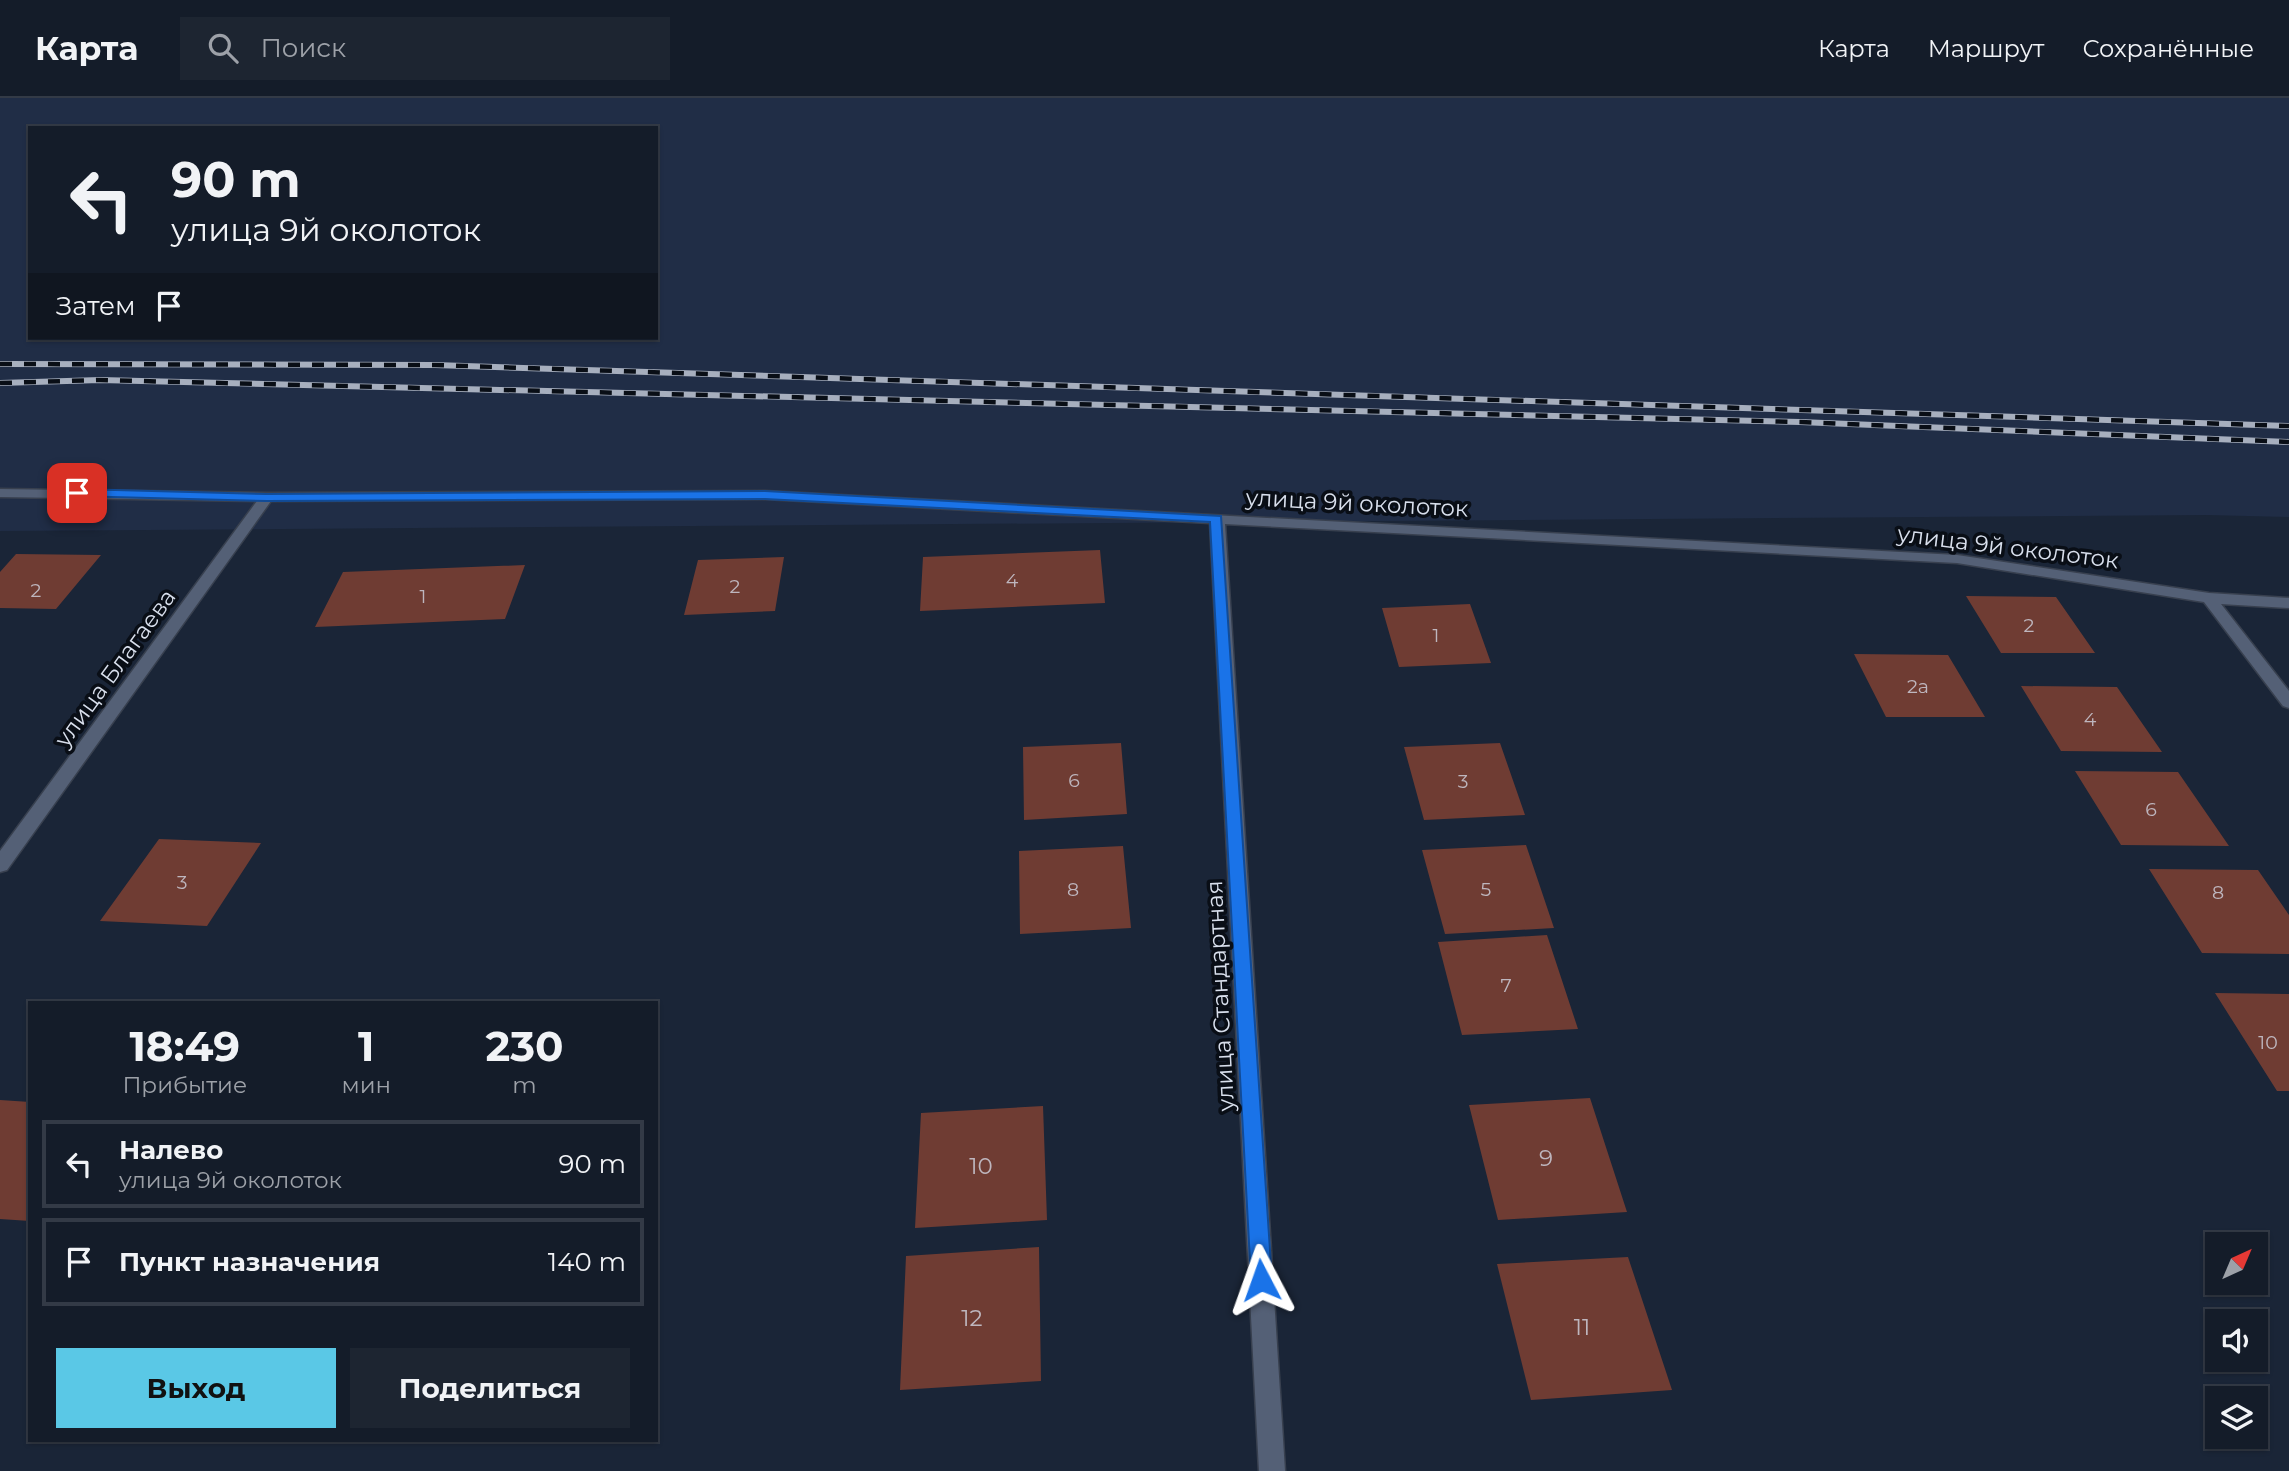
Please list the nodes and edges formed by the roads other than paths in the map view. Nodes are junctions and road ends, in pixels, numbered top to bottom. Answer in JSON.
{"nodes":[{"id":1,"x":0,"y":493,"type":"edge"},
{"id":2,"x":267,"y":498,"type":"junction"},
{"id":3,"x":1217,"y":518,"type":"junction"},
{"id":4,"x":2209,"y":598,"type":"junction"},
{"id":5,"x":2289,"y":603,"type":"edge"},
{"id":6,"x":2289,"y":702,"type":"edge"},
{"id":7,"x":0,"y":864,"type":"edge"},
{"id":8,"x":1272,"y":1471,"type":"edge"}],
"edges":[{"from":1,"to":2,"type":"street","name":"улица 9й околоток"},
{"from":2,"to":3,"type":"street","name":"улица 9й околоток"},
{"from":2,"to":7,"type":"street","name":"улица Благаева"},
{"from":3,"to":4,"type":"street","name":"улица 9й околоток"},
{"from":3,"to":8,"type":"street","name":"улица Стандартная"},
{"from":4,"to":5,"type":"street","name":"улица 9й околоток"},
{"from":4,"to":6,"type":"street"}]}
